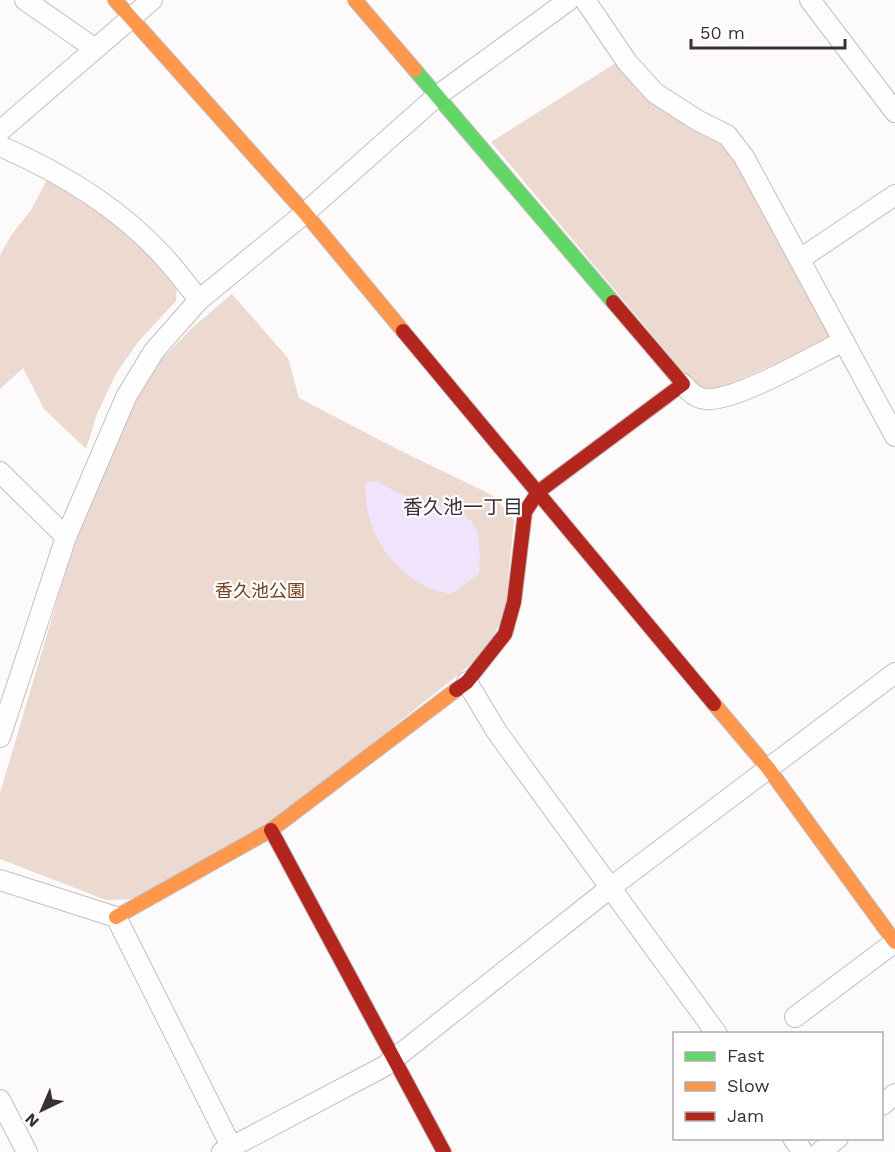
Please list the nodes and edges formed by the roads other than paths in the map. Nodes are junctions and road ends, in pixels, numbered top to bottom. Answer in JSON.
{"nodes":[{"id":1,"x":25,"y":0,"type":"edge"},
{"id":2,"x":115,"y":0,"type":"edge"},
{"id":3,"x":152,"y":0,"type":"edge"},
{"id":4,"x":355,"y":0,"type":"edge"},
{"id":5,"x":569,"y":0,"type":"edge"},
{"id":6,"x":585,"y":0,"type":"edge"},
{"id":7,"x":810,"y":0,"type":"edge"},
{"id":8,"x":130,"y":17,"type":"junction"},
{"id":9,"x":94,"y":48,"type":"junction"},
{"id":10,"x":437,"y":96,"type":"junction"},
{"id":11,"x":895,"y":112,"type":"edge"},
{"id":12,"x":0,"y":131,"type":"edge"},
{"id":13,"x":0,"y":146,"type":"edge"},
{"id":14,"x":895,"y":195,"type":"edge"},
{"id":15,"x":305,"y":213,"type":"junction"},
{"id":16,"x":800,"y":259,"type":"junction"},
{"id":17,"x":199,"y":300,"type":"junction"},
{"id":18,"x":844,"y":341,"type":"junction"},
{"id":19,"x":683,"y":384,"type":"junction"},
{"id":20,"x":895,"y":436,"type":"edge"},
{"id":21,"x":0,"y":472,"type":"edge"},
{"id":22,"x":538,"y":492,"type":"junction"},
{"id":23,"x":66,"y":537,"type":"junction"},
{"id":24,"x":895,"y":674,"type":"edge"},
{"id":25,"x":467,"y":681,"type":"junction"},
{"id":26,"x":0,"y":737,"type":"edge"},
{"id":27,"x":768,"y":768,"type":"junction"},
{"id":28,"x":271,"y":830,"type":"junction"},
{"id":29,"x":0,"y":880,"type":"edge"},
{"id":30,"x":610,"y":888,"type":"junction"},
{"id":31,"x":116,"y":917,"type":"junction"},
{"id":32,"x":895,"y":942,"type":"edge"},
{"id":33,"x":795,"y":1017,"type":"dead end"},
{"id":34,"x":716,"y":1032,"type":"edge"},
{"id":35,"x":395,"y":1058,"type":"junction"},
{"id":36,"x":895,"y":1094,"type":"edge"},
{"id":37,"x":0,"y":1100,"type":"edge"},
{"id":38,"x":883,"y":1104,"type":"edge"},
{"id":39,"x":835,"y":1140,"type":"edge"},
{"id":40,"x":229,"y":1150,"type":"edge"},
{"id":41,"x":27,"y":1152,"type":"edge"},
{"id":42,"x":444,"y":1152,"type":"edge"},
{"id":43,"x":820,"y":1152,"type":"edge"}],
"edges":[{"from":1,"to":9,"type":"street"},
{"from":2,"to":8,"type":"street"},
{"from":3,"to":8,"type":"street"},
{"from":4,"to":10,"type":"street"},
{"from":5,"to":10,"type":"street"},
{"from":6,"to":16,"type":"street"},
{"from":7,"to":11,"type":"street"},
{"from":8,"to":9,"type":"street"},
{"from":8,"to":15,"type":"street"},
{"from":9,"to":12,"type":"street"},
{"from":10,"to":15,"type":"street"},
{"from":10,"to":19,"type":"street"},
{"from":13,"to":17,"type":"street"},
{"from":14,"to":16,"type":"street"},
{"from":15,"to":17,"type":"street"},
{"from":15,"to":22,"type":"street"},
{"from":16,"to":18,"type":"street"},
{"from":17,"to":23,"type":"street"},
{"from":18,"to":19,"type":"street"},
{"from":18,"to":20,"type":"street"},
{"from":19,"to":22,"type":"street"},
{"from":21,"to":23,"type":"street"},
{"from":22,"to":25,"type":"street"},
{"from":22,"to":27,"type":"street"},
{"from":23,"to":26,"type":"street"},
{"from":24,"to":27,"type":"street"},
{"from":25,"to":28,"type":"street"},
{"from":25,"to":30,"type":"street"},
{"from":27,"to":30,"type":"street"},
{"from":27,"to":32,"type":"street"},
{"from":28,"to":31,"type":"street"},
{"from":28,"to":35,"type":"street"},
{"from":29,"to":31,"type":"street"},
{"from":30,"to":34,"type":"street"},
{"from":30,"to":35,"type":"street"},
{"from":31,"to":40,"type":"street"},
{"from":32,"to":33,"type":"street"},
{"from":35,"to":40,"type":"street"},
{"from":35,"to":42,"type":"street"},
{"from":36,"to":38,"type":"street"},
{"from":37,"to":41,"type":"street"},
{"from":39,"to":43,"type":"street"}]}
